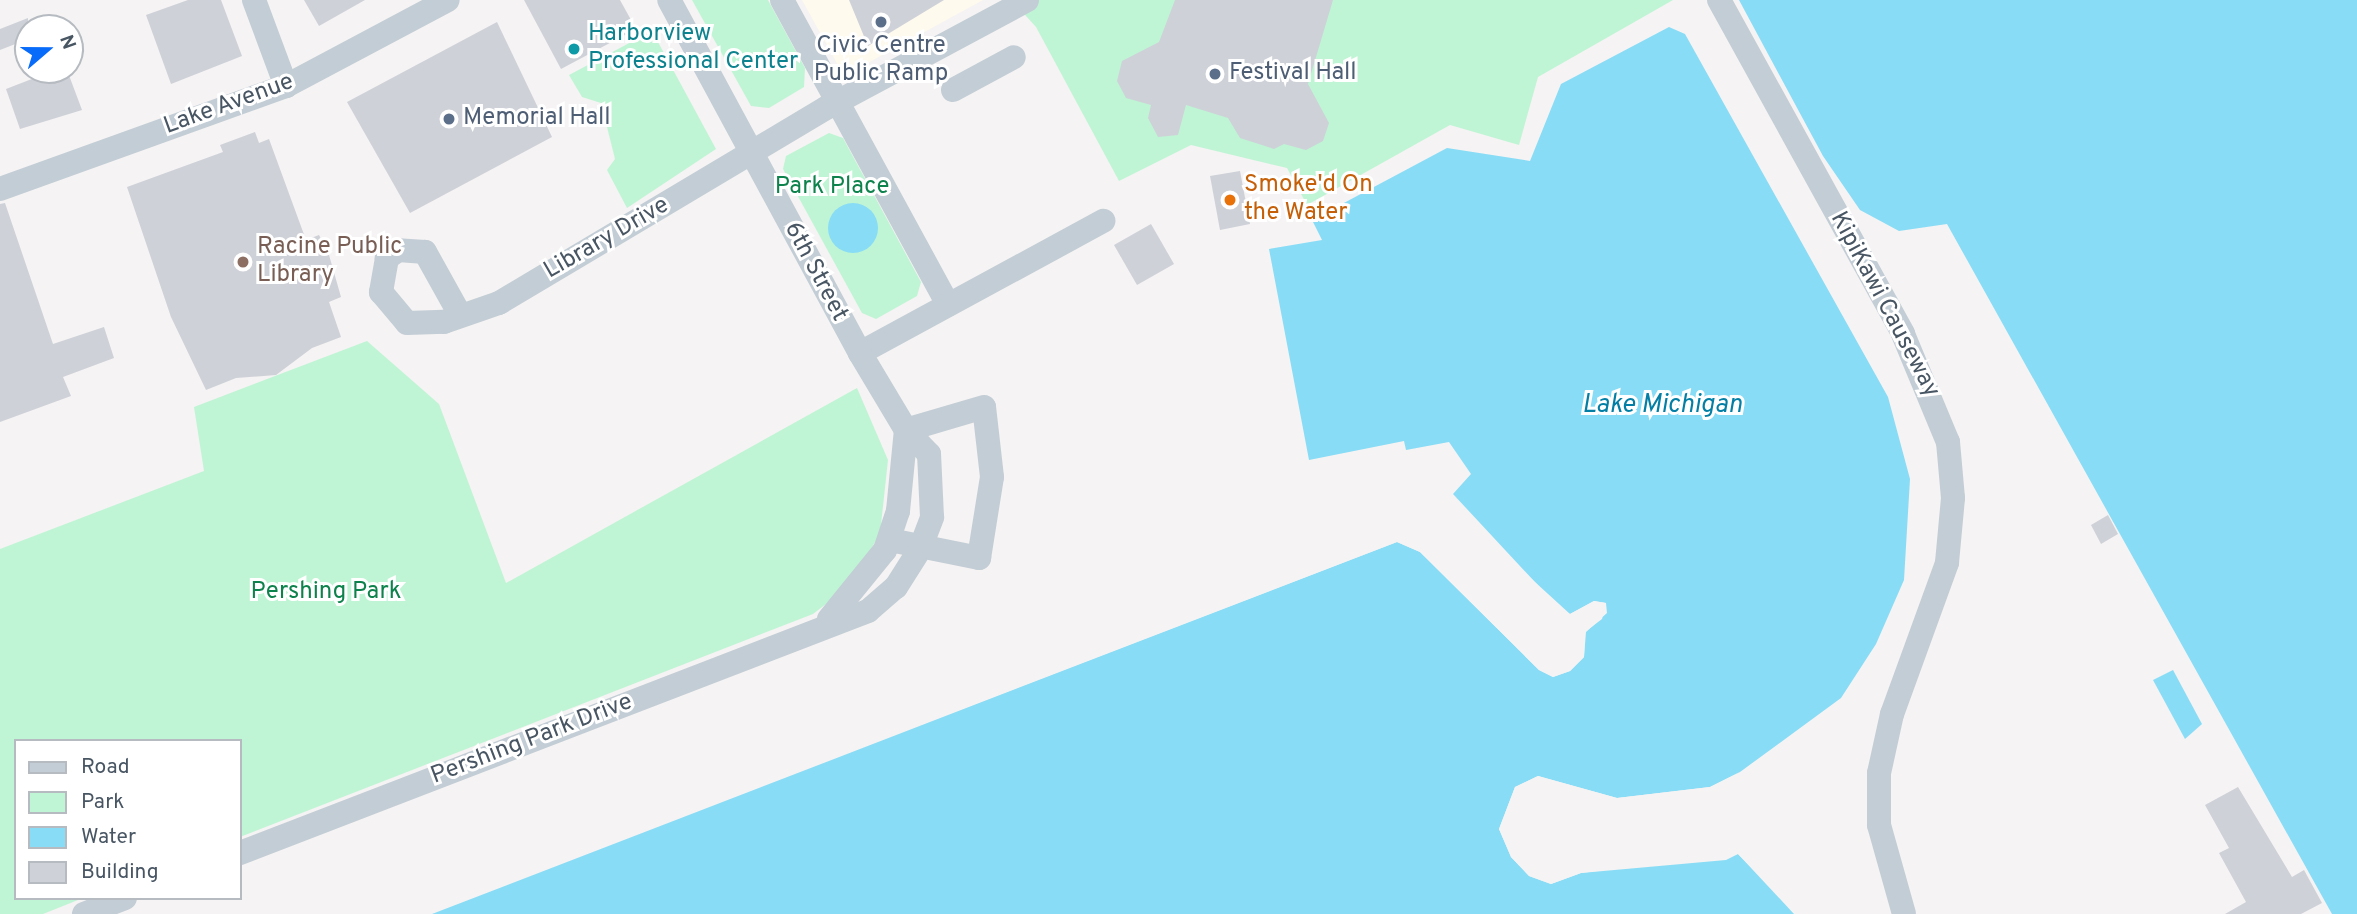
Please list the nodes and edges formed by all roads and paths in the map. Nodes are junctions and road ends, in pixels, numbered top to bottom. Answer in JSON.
{"nodes":[{"id":1,"x":254,"y":0,"type":"edge"},
{"id":2,"x":448,"y":0,"type":"edge"},
{"id":3,"x":669,"y":0,"type":"edge"},
{"id":4,"x":782,"y":0,"type":"edge"},
{"id":5,"x":1027,"y":0,"type":"edge"},
{"id":6,"x":1719,"y":0,"type":"edge"},
{"id":7,"x":1014,"y":57,"type":"dead end"},
{"id":8,"x":286,"y":86,"type":"junction"},
{"id":9,"x":953,"y":90,"type":"dead end"},
{"id":10,"x":837,"y":102,"type":"junction"},
{"id":11,"x":750,"y":152,"type":"junction"},
{"id":12,"x":0,"y":189,"type":"edge"},
{"id":13,"x":1103,"y":221,"type":"dead end"},
{"id":14,"x":948,"y":305,"type":"junction"},
{"id":15,"x":459,"y":313,"type":"dead end"},
{"id":16,"x":860,"y":353,"type":"junction"},
{"id":17,"x":906,"y":430,"type":"junction"},
{"id":18,"x":890,"y":540,"type":"junction"},
{"id":19,"x":920,"y":549,"type":"junction"},
{"id":20,"x":823,"y":625,"type":"junction"},
{"id":21,"x":242,"y":852,"type":"edge"},
{"id":22,"x":120,"y":900,"type":"edge"},
{"id":23,"x":84,"y":914,"type":"edge"},
{"id":24,"x":1904,"y":914,"type":"edge"}],
"edges":[{"from":1,"to":8,"type":"street"},
{"from":2,"to":8,"type":"street","name":"Lake Avenue"},
{"from":3,"to":11,"type":"street","name":"6th Street"},
{"from":4,"to":10,"type":"street"},
{"from":5,"to":10,"type":"street","name":"Library Drive"},
{"from":6,"to":24,"type":"street","name":"KipiKawi Causeway"},
{"from":7,"to":9,"type":"street"},
{"from":8,"to":12,"type":"street","name":"Lake Avenue"},
{"from":10,"to":11,"type":"street","name":"Library Drive"},
{"from":10,"to":14,"type":"street"},
{"from":11,"to":15,"type":"street","name":"Library Drive"},
{"from":11,"to":16,"type":"street","name":"6th Street"},
{"from":13,"to":14,"type":"street"},
{"from":14,"to":16,"type":"street"},
{"from":16,"to":17,"type":"street","name":"6th Street"},
{"from":17,"to":18,"type":"street"},
{"from":17,"to":19,"type":"street","name":"6th Street"},
{"from":17,"to":19,"type":"street"},
{"from":18,"to":19,"type":"street"},
{"from":18,"to":20,"type":"street","name":"Pershing Park Drive"},
{"from":19,"to":20,"type":"street","name":"Pershing Park Drive"},
{"from":20,"to":21,"type":"street","name":"Pershing Park Drive"},
{"from":22,"to":23,"type":"street"}]}
